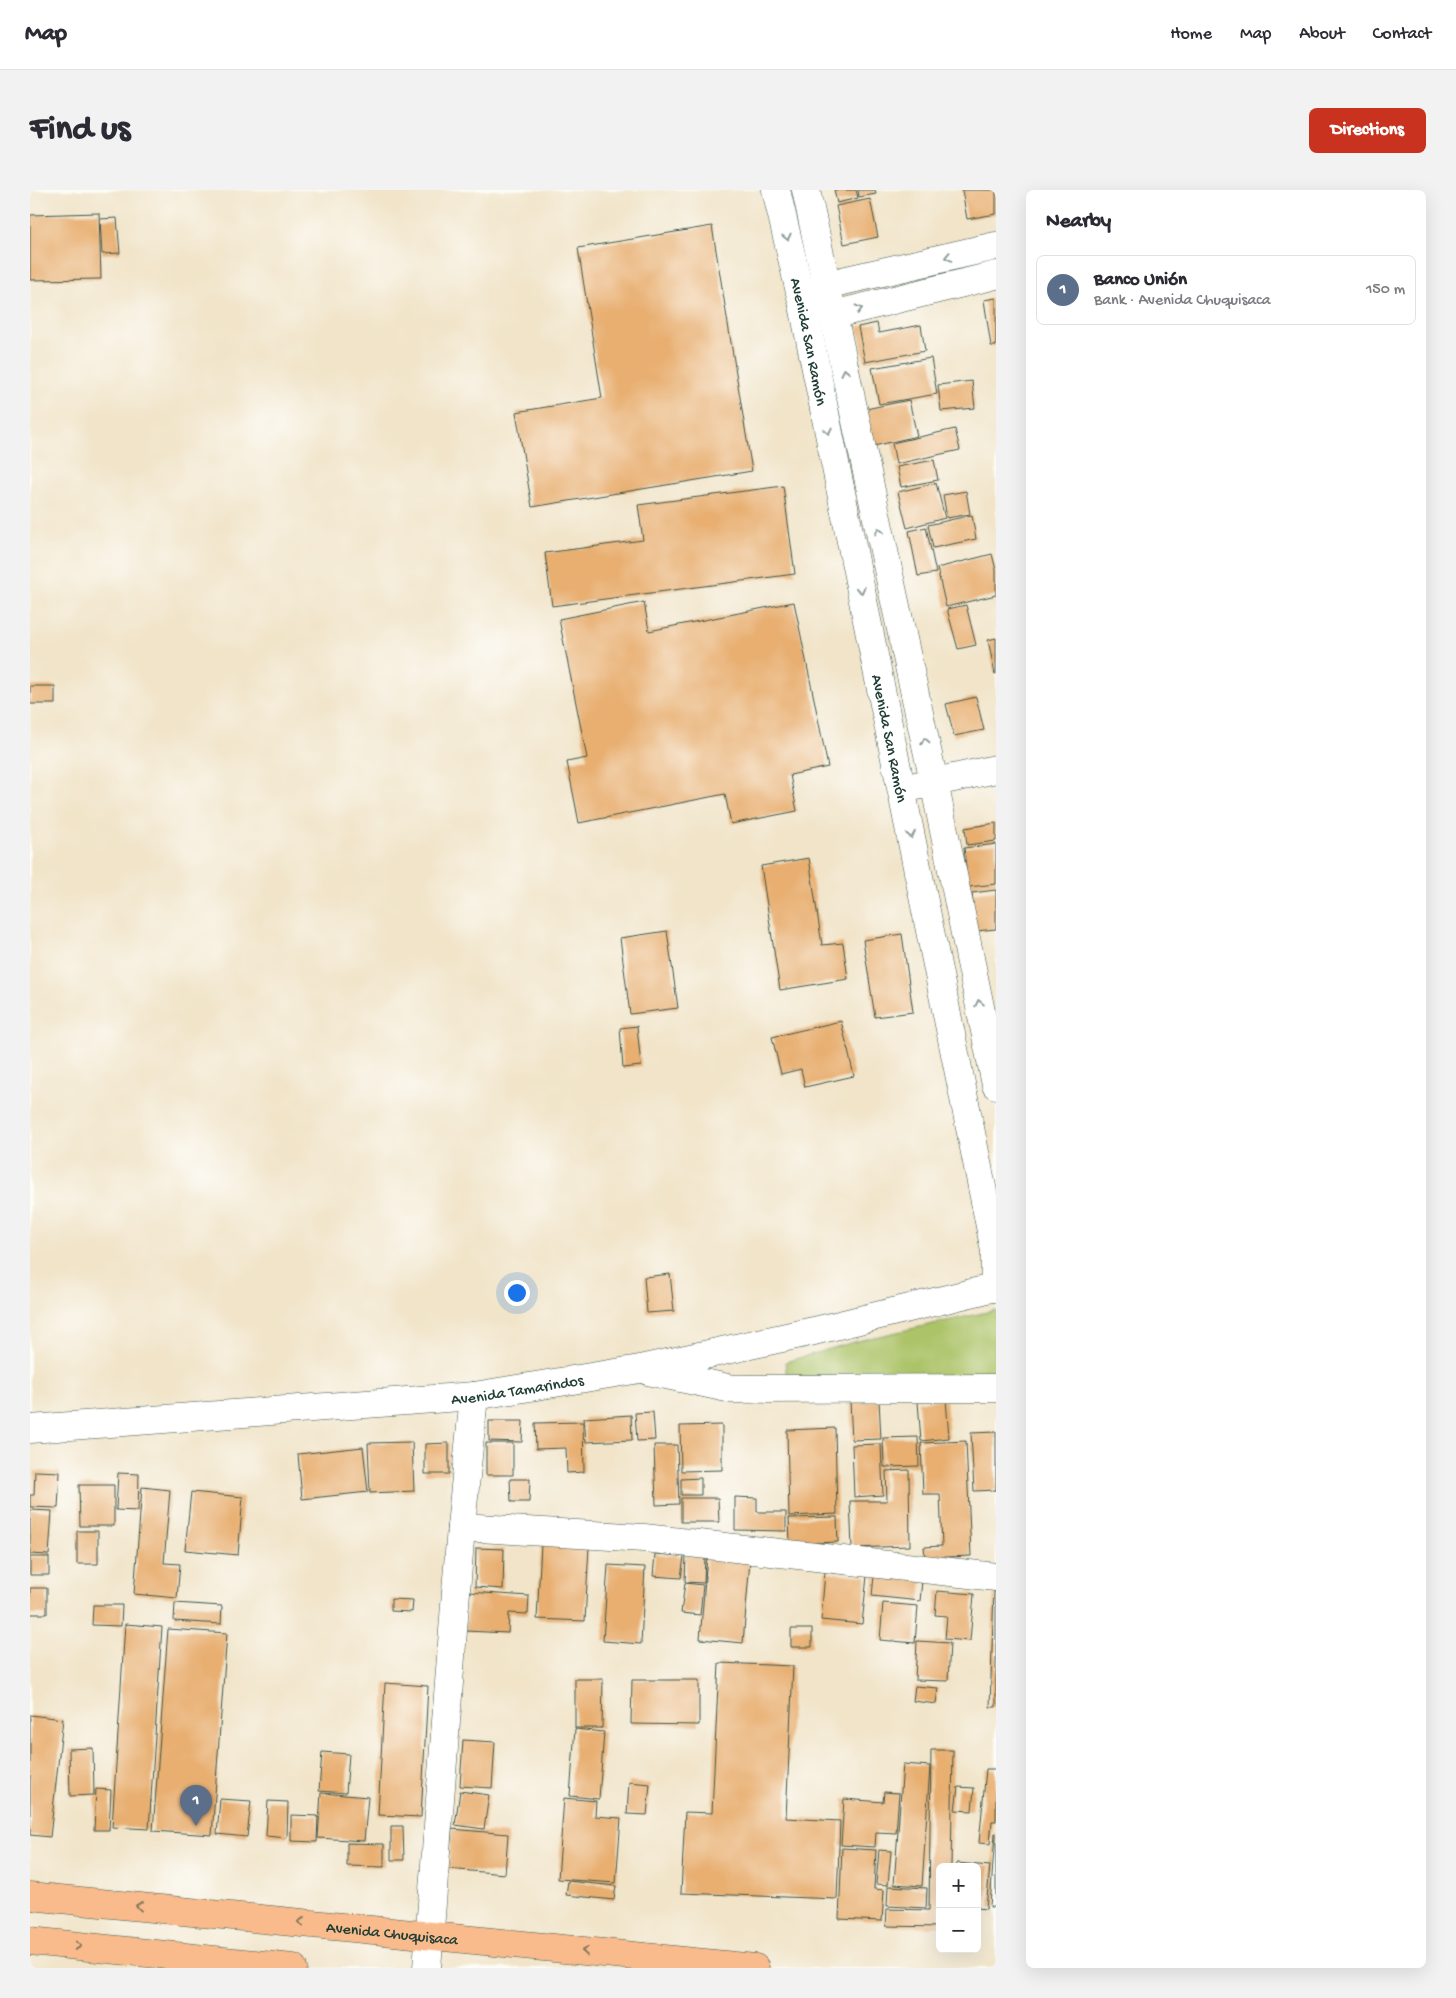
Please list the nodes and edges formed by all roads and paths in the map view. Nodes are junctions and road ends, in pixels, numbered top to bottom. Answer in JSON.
{"nodes":[{"id":1,"x":776,"y":190,"type":"edge"},
{"id":2,"x":806,"y":190,"type":"edge"},
{"id":3,"x":996,"y":246,"type":"edge"},
{"id":4,"x":996,"y":276,"type":"edge"},
{"id":5,"x":826,"y":285,"type":"junction"},
{"id":6,"x":803,"y":305,"type":"junction"},
{"id":7,"x":832,"y":315,"type":"junction"},
{"id":8,"x":996,"y":769,"type":"edge"},
{"id":9,"x":934,"y":782,"type":"junction"},
{"id":10,"x":902,"y":789,"type":"junction"},
{"id":11,"x":996,"y":1085,"type":"edge"},
{"id":12,"x":996,"y":1288,"type":"edge"},
{"id":13,"x":640,"y":1369,"type":"junction"},
{"id":14,"x":996,"y":1388,"type":"edge"},
{"id":15,"x":474,"y":1396,"type":"junction"},
{"id":16,"x":30,"y":1429,"type":"edge"},
{"id":17,"x":462,"y":1526,"type":"junction"},
{"id":18,"x":996,"y":1577,"type":"edge"},
{"id":19,"x":30,"y":1896,"type":"edge"},
{"id":20,"x":431,"y":1935,"type":"junction"},
{"id":21,"x":30,"y":1941,"type":"edge"},
{"id":22,"x":293,"y":1968,"type":"edge"},
{"id":23,"x":427,"y":1968,"type":"edge"},
{"id":24,"x":755,"y":1968,"type":"edge"}],
"edges":[{"from":1,"to":6,"type":"street","name":"Avenida San Ramón","one_way":true},
{"from":2,"to":5,"type":"street","name":"Avenida San Ramón"},
{"from":3,"to":5,"type":"street","one_way":true},
{"from":7,"to":4,"type":"street","one_way":true},
{"from":5,"to":6,"type":"street"},
{"from":5,"to":7,"type":"street","name":"Avenida San Ramón"},
{"from":6,"to":7,"type":"street"},
{"from":6,"to":10,"type":"street","name":"Avenida San Ramón","one_way":true},
{"from":9,"to":7,"type":"street","name":"Avenida San Ramón","one_way":true},
{"from":8,"to":9,"type":"street"},
{"from":9,"to":10,"type":"street"},
{"from":11,"to":9,"type":"street","name":"Avenida San Ramón","one_way":true},
{"from":10,"to":12,"type":"street","name":"Avenida San Ramón","one_way":true},
{"from":12,"to":13,"type":"street","name":"Avenida Tamarindos"},
{"from":13,"to":14,"type":"street"},
{"from":13,"to":15,"type":"street","name":"Avenida Tamarindos"},
{"from":15,"to":16,"type":"street","name":"Avenida Tamarindos"},
{"from":15,"to":17,"type":"street"},
{"from":17,"to":18,"type":"street"},
{"from":17,"to":20,"type":"street"},
{"from":20,"to":19,"type":"main road","name":"Avenida Chuquisaca","one_way":true},
{"from":20,"to":23,"type":"street"},
{"from":24,"to":20,"type":"main road","name":"Avenida Chuquisaca","one_way":true},
{"from":21,"to":22,"type":"main road","one_way":true}]}
